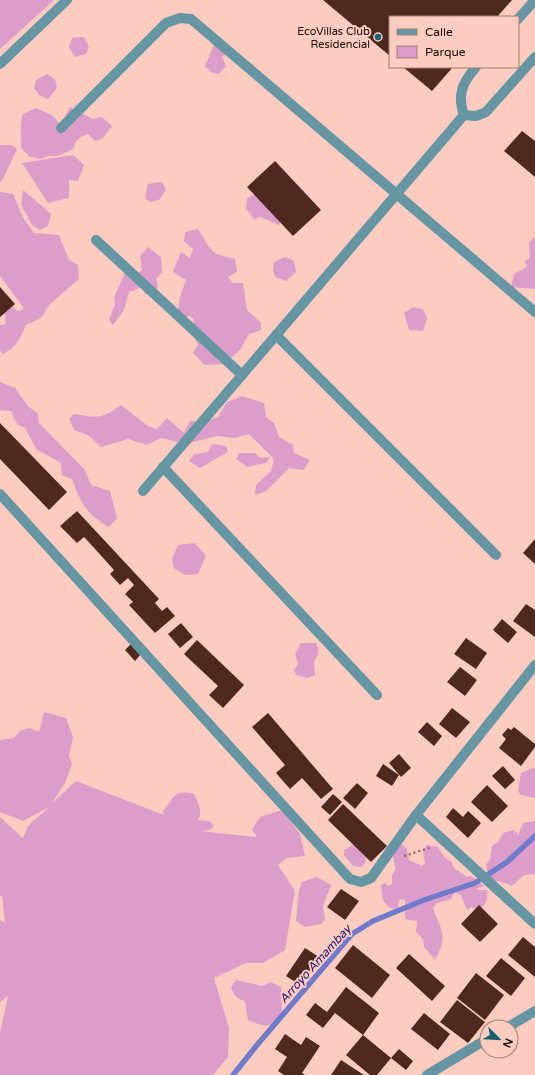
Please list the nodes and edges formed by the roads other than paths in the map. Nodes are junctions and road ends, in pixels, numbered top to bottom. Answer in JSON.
{"nodes":[{"id":1,"x":67,"y":0,"type":"edge"},
{"id":2,"x":535,"y":0,"type":"edge"},
{"id":3,"x":519,"y":18,"type":"edge"},
{"id":4,"x":535,"y":57,"type":"edge"},
{"id":5,"x":0,"y":64,"type":"edge"},
{"id":6,"x":475,"y":68,"type":"edge"},
{"id":7,"x":464,"y":115,"type":"junction"},
{"id":8,"x":61,"y":128,"type":"dead end"},
{"id":9,"x":397,"y":195,"type":"junction"},
{"id":10,"x":96,"y":240,"type":"dead end"},
{"id":11,"x":535,"y":312,"type":"edge"},
{"id":12,"x":276,"y":335,"type":"junction"},
{"id":13,"x":242,"y":375,"type":"junction"},
{"id":14,"x":163,"y":467,"type":"junction"},
{"id":15,"x":143,"y":491,"type":"dead end"},
{"id":16,"x":0,"y":494,"type":"edge"},
{"id":17,"x":496,"y":555,"type":"dead end"},
{"id":18,"x":535,"y":665,"type":"edge"},
{"id":19,"x":377,"y":695,"type":"dead end"},
{"id":20,"x":416,"y":815,"type":"junction"},
{"id":21,"x":535,"y":924,"type":"edge"},
{"id":22,"x":535,"y":1011,"type":"edge"},
{"id":23,"x":519,"y":1020,"type":"edge"},
{"id":24,"x":479,"y":1044,"type":"edge"},
{"id":25,"x":427,"y":1075,"type":"edge"}],
"edges":[{"from":1,"to":5,"type":"street"},
{"from":2,"to":3,"type":"street"},
{"from":4,"to":7,"type":"street"},
{"from":6,"to":7,"type":"street"},
{"from":7,"to":9,"type":"street"},
{"from":8,"to":9,"type":"street"},
{"from":9,"to":11,"type":"street"},
{"from":9,"to":12,"type":"street"},
{"from":10,"to":13,"type":"street"},
{"from":12,"to":13,"type":"street"},
{"from":12,"to":17,"type":"street"},
{"from":13,"to":14,"type":"street"},
{"from":14,"to":15,"type":"street"},
{"from":14,"to":19,"type":"street"},
{"from":16,"to":20,"type":"street"},
{"from":18,"to":20,"type":"street"},
{"from":20,"to":21,"type":"street"},
{"from":22,"to":23,"type":"street"},
{"from":24,"to":25,"type":"street"}]}
